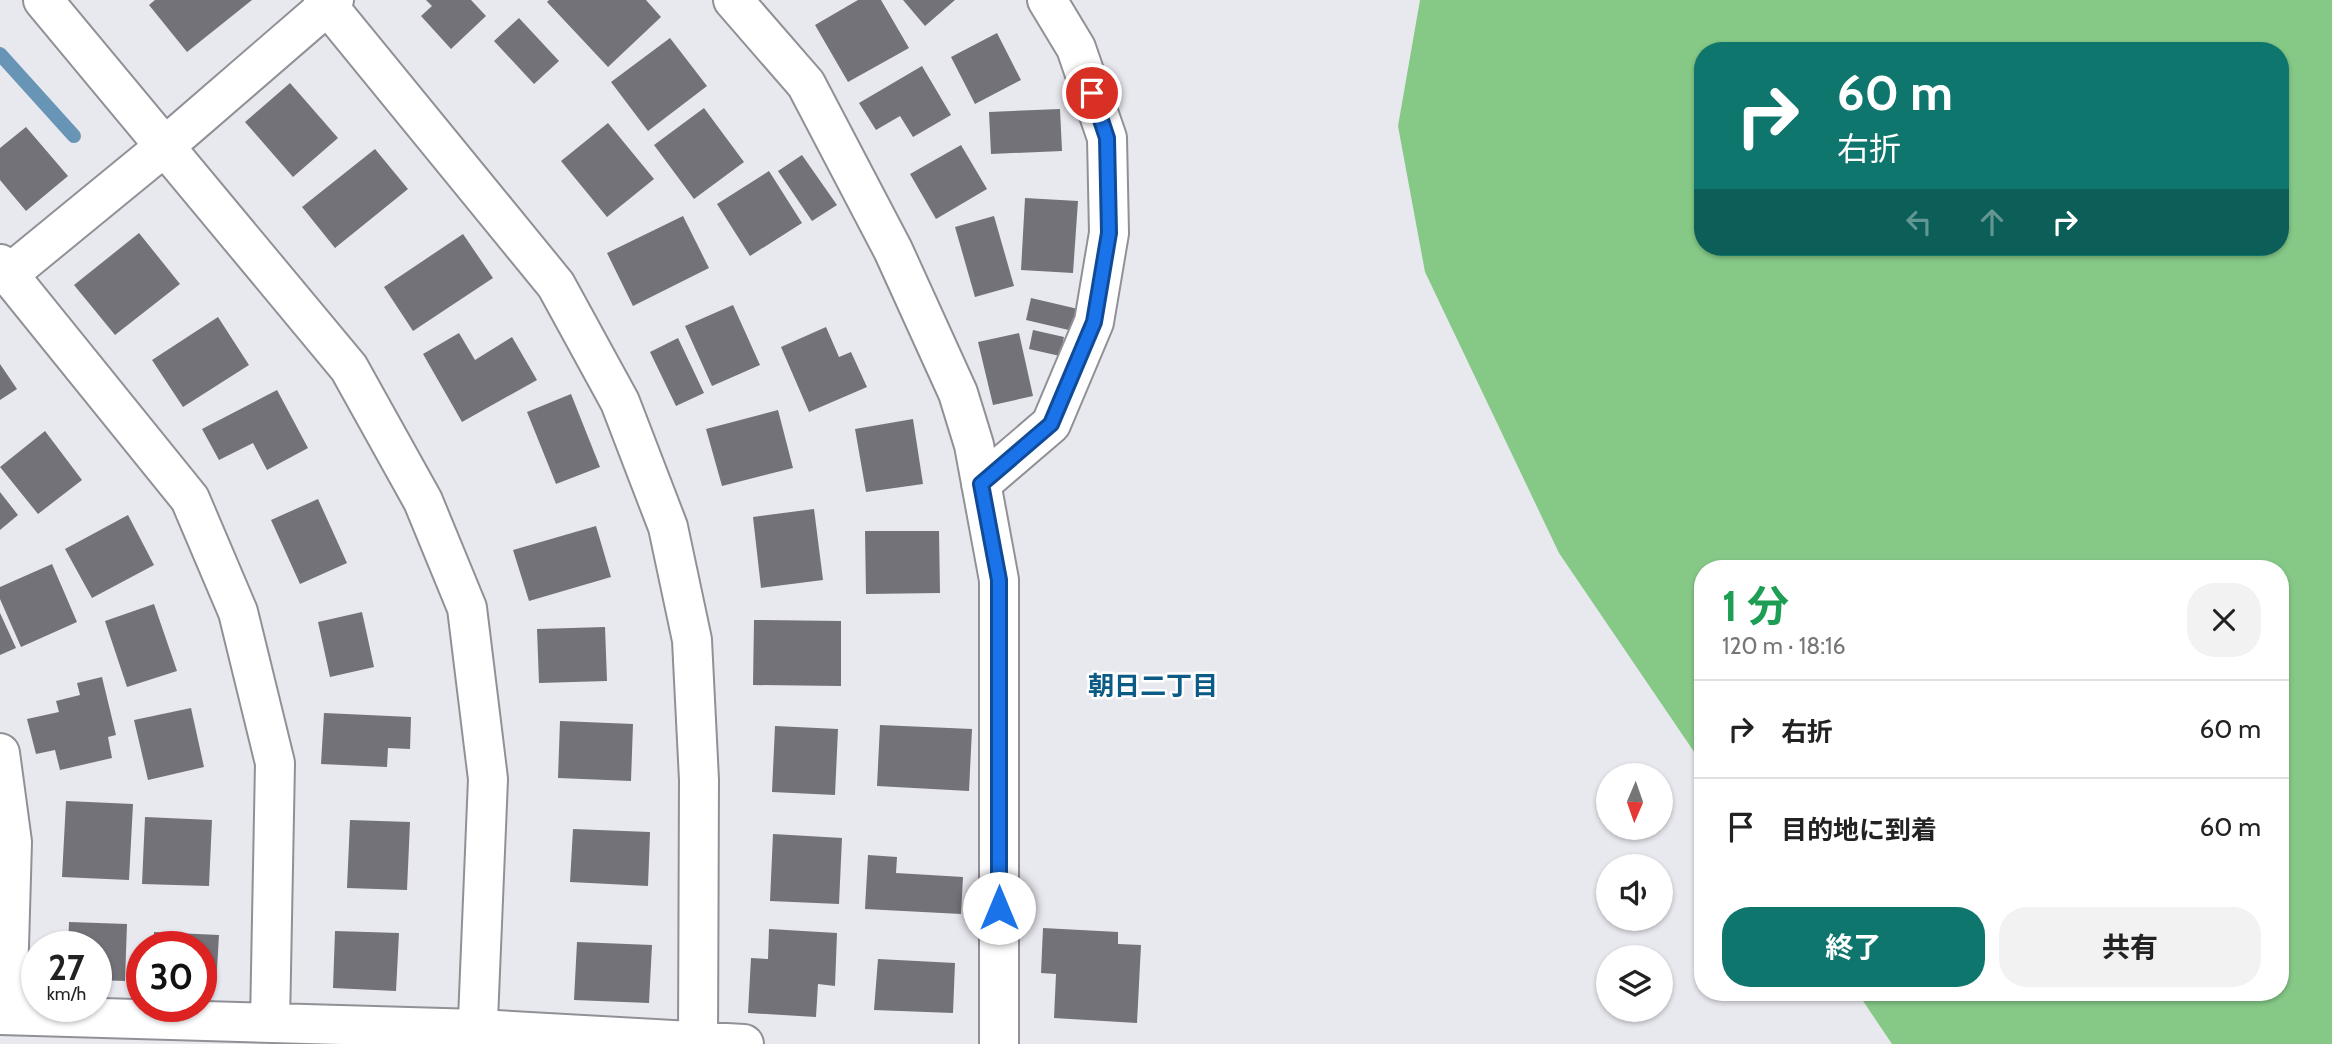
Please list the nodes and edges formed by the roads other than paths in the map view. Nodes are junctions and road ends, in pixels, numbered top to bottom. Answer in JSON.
{"nodes":[{"id":1,"x":43,"y":0,"type":"edge"},
{"id":2,"x":733,"y":0,"type":"edge"},
{"id":3,"x":1047,"y":0,"type":"edge"},
{"id":4,"x":328,"y":2,"type":"edge"},
{"id":5,"x":164,"y":147,"type":"junction"},
{"id":6,"x":5,"y":269,"type":"edge"},
{"id":7,"x":981,"y":484,"type":"junction"},
{"id":8,"x":0,"y":752,"type":"edge"},
{"id":9,"x":3,"y":1015,"type":"edge"},
{"id":10,"x":270,"y":1023,"type":"junction"},
{"id":11,"x":477,"y":1037,"type":"edge"},
{"id":12,"x":674,"y":1042,"type":"edge"},
{"id":13,"x":744,"y":1044,"type":"edge"},
{"id":14,"x":999,"y":1044,"type":"edge"}],
"edges":[{"from":1,"to":5,"type":"street"},
{"from":2,"to":7,"type":"street"},
{"from":3,"to":7,"type":"street"},
{"from":4,"to":5,"type":"street"},
{"from":4,"to":12,"type":"street"},
{"from":5,"to":6,"type":"street"},
{"from":5,"to":11,"type":"street"},
{"from":6,"to":10,"type":"street"},
{"from":7,"to":14,"type":"street"},
{"from":8,"to":9,"type":"street"},
{"from":9,"to":10,"type":"street"},
{"from":10,"to":11,"type":"street"},
{"from":11,"to":12,"type":"street"},
{"from":12,"to":13,"type":"street"}]}
